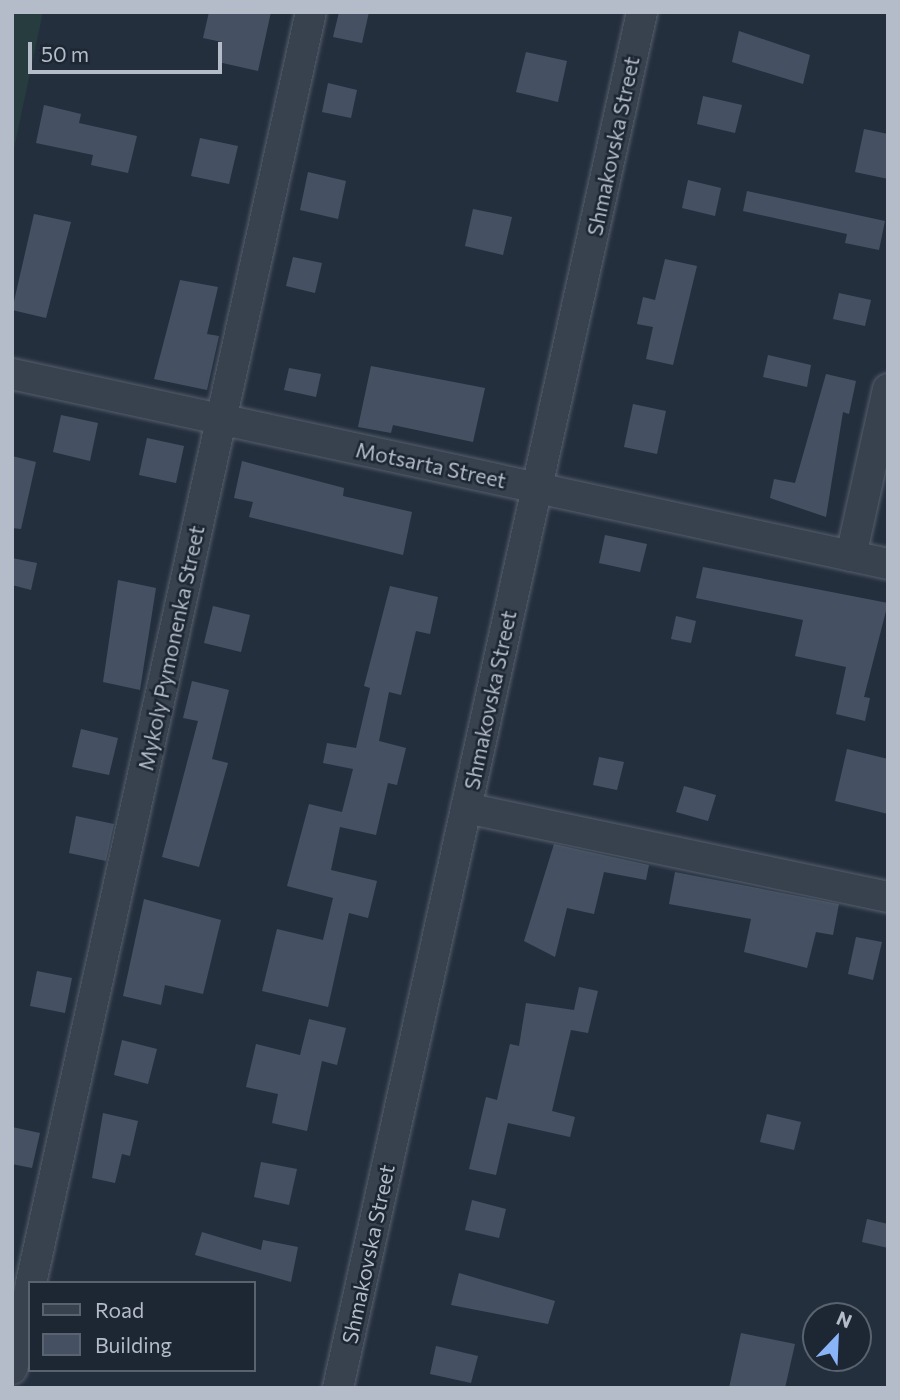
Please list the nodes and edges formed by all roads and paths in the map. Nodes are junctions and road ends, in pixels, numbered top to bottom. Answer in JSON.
{"nodes":[{"id":1,"x":311,"y":12,"type":"edge"},
{"id":2,"x":642,"y":12,"type":"edge"},
{"id":3,"x":12,"y":374,"type":"edge"},
{"id":4,"x":888,"y":389,"type":"edge"},
{"id":5,"x":222,"y":419,"type":"junction"},
{"id":6,"x":537,"y":488,"type":"junction"},
{"id":7,"x":851,"y":556,"type":"junction"},
{"id":8,"x":888,"y":564,"type":"edge"},
{"id":9,"x":466,"y":808,"type":"junction"},
{"id":10,"x":888,"y":897,"type":"edge"},
{"id":11,"x":31,"y":1281,"type":"edge"},
{"id":12,"x":28,"y":1298,"type":"edge"},
{"id":13,"x":12,"y":1369,"type":"edge"},
{"id":14,"x":338,"y":1388,"type":"edge"}],
"edges":[{"from":1,"to":5,"type":"street","name":"Mykoly Pymonenka Street"},
{"from":2,"to":6,"type":"street","name":"Shmakovska Street"},
{"from":3,"to":5,"type":"street","name":"Motsarta Street"},
{"from":4,"to":7,"type":"street"},
{"from":5,"to":6,"type":"street","name":"Motsarta Street"},
{"from":5,"to":11,"type":"street","name":"Mykoly Pymonenka Street"},
{"from":6,"to":7,"type":"street","name":"Motsarta Street"},
{"from":6,"to":9,"type":"street","name":"Shmakovska Street"},
{"from":7,"to":8,"type":"street","name":"Motsarta Street"},
{"from":9,"to":10,"type":"street"},
{"from":9,"to":14,"type":"street","name":"Shmakovska Street"},
{"from":12,"to":13,"type":"street"}]}
